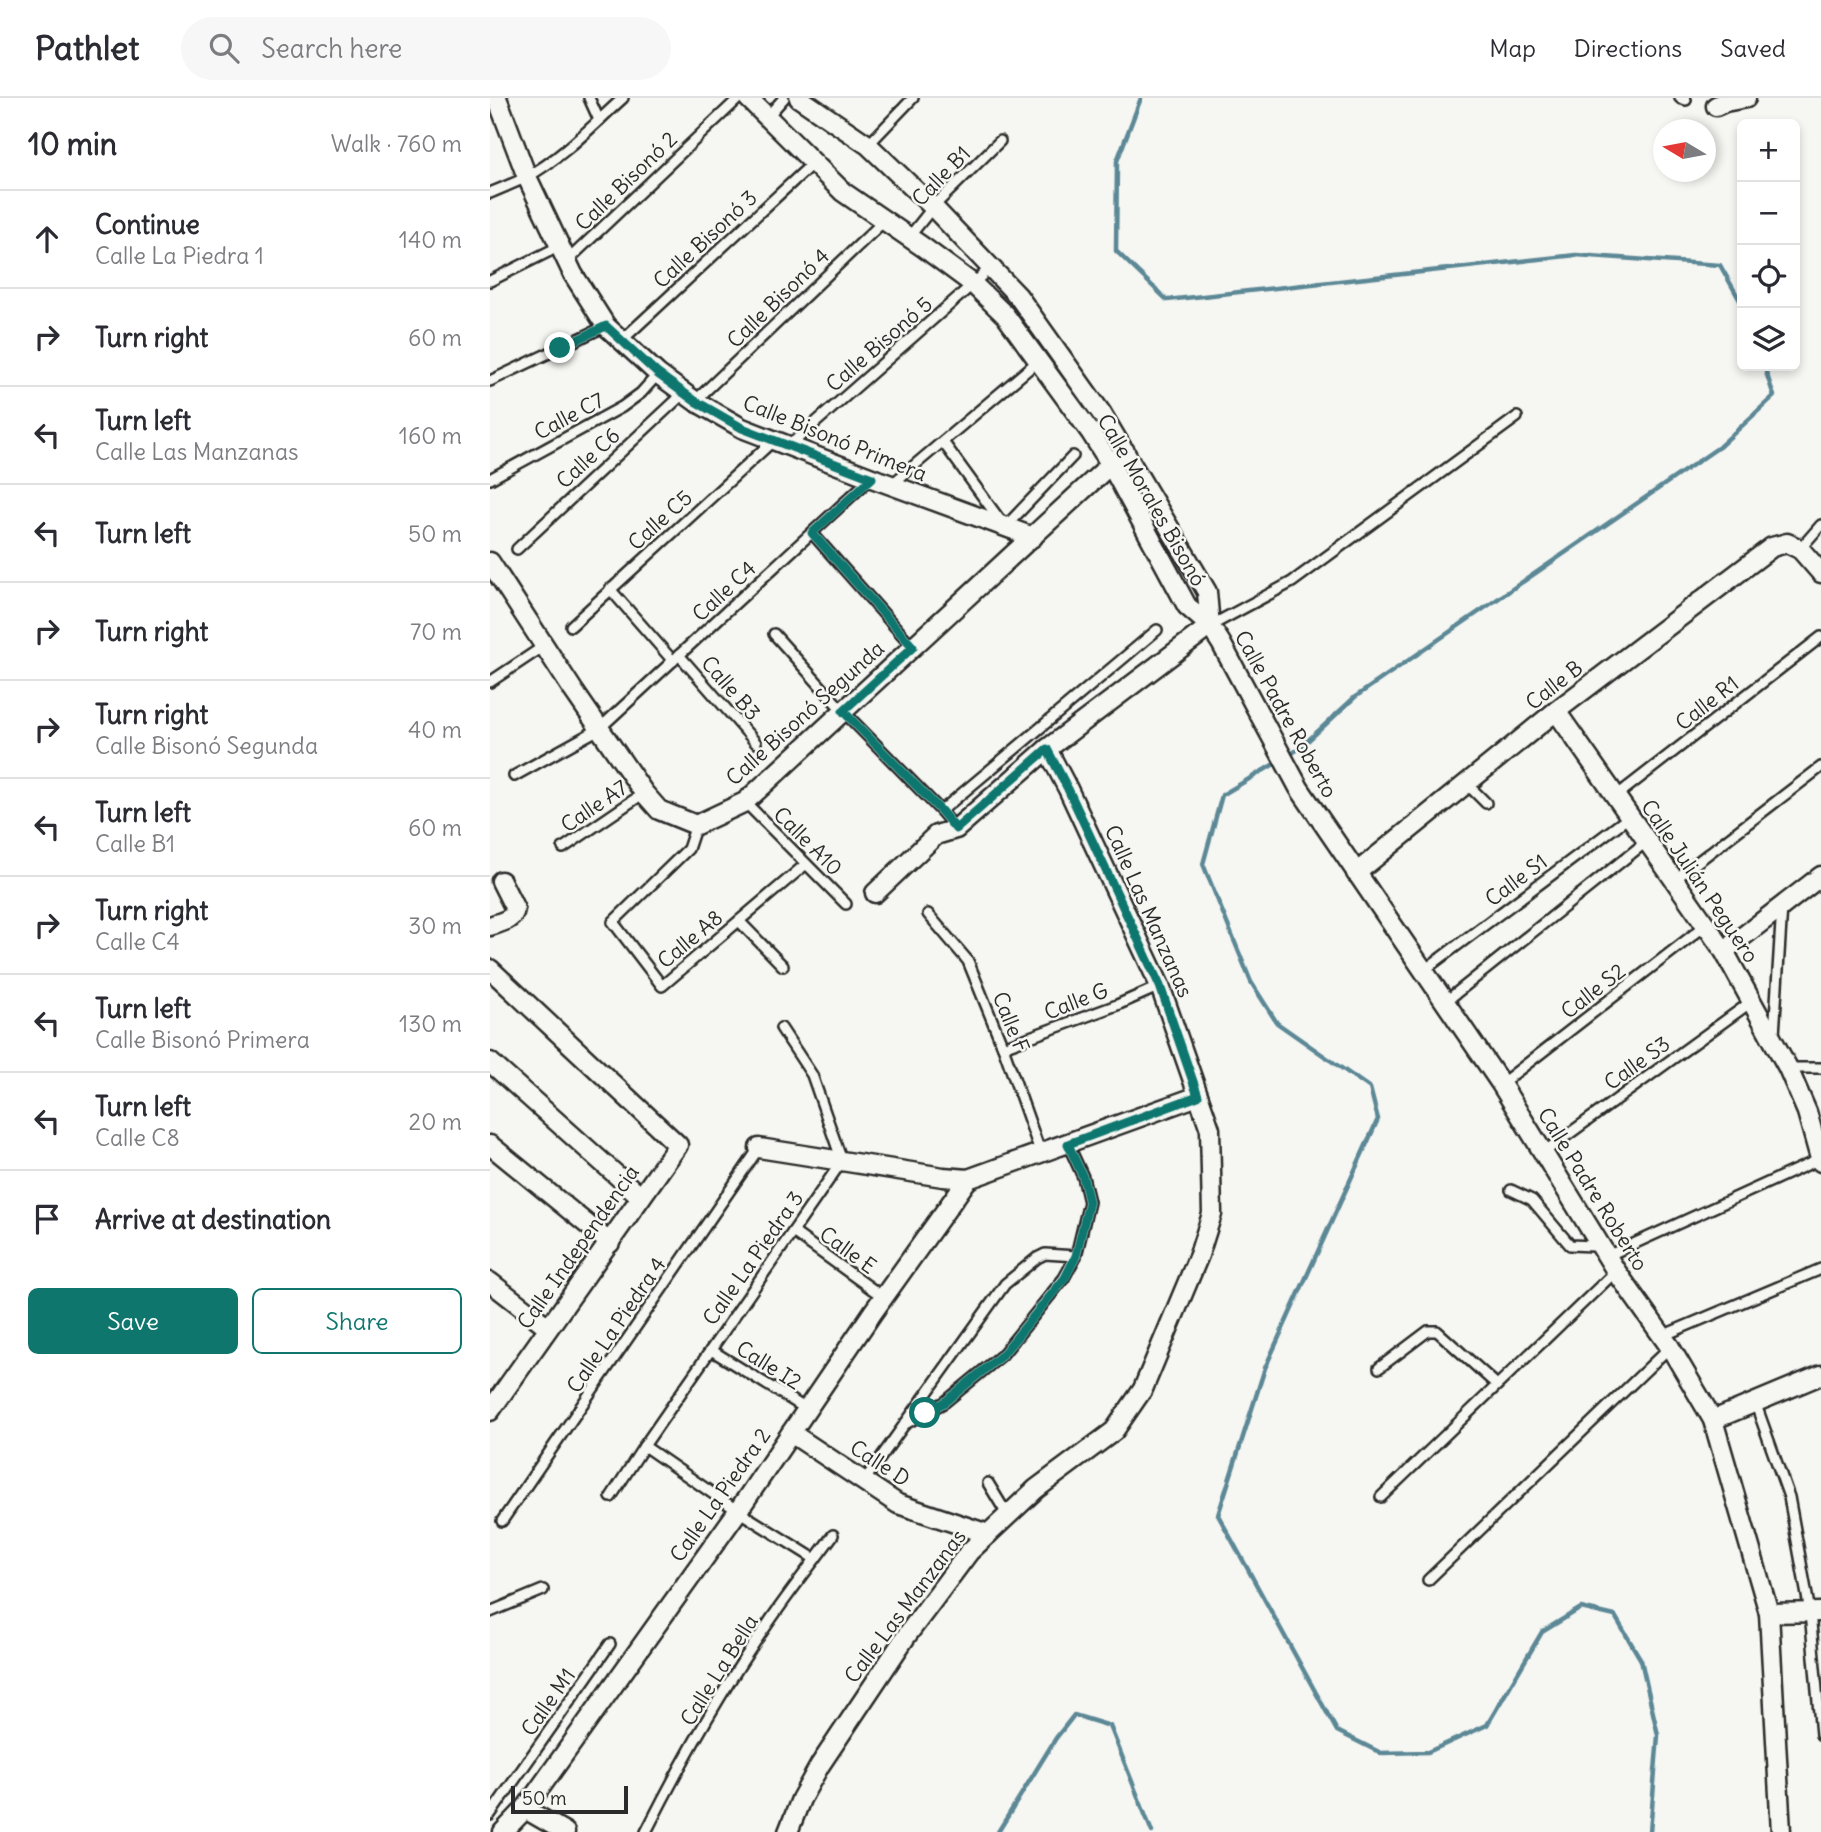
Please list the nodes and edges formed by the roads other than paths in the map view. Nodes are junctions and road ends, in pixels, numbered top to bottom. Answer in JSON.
{"nodes":[{"id":1,"x":497,"y":98,"type":"edge"},
{"id":2,"x":589,"y":98,"type":"edge"},
{"id":3,"x":623,"y":98,"type":"edge"},
{"id":4,"x":739,"y":98,"type":"edge"},
{"id":5,"x":748,"y":98,"type":"edge"},
{"id":6,"x":784,"y":98,"type":"edge"},
{"id":7,"x":799,"y":98,"type":"edge"},
{"id":8,"x":913,"y":98,"type":"edge"},
{"id":9,"x":1746,"y":98,"type":"edge"},
{"id":10,"x":1716,"y":106,"type":"dead end"},
{"id":11,"x":767,"y":117,"type":"junction"},
{"id":12,"x":598,"y":120,"type":"junction"},
{"id":13,"x":1000,"y":141,"type":"dead end"},
{"id":14,"x":868,"y":145,"type":"junction"},
{"id":15,"x":813,"y":163,"type":"junction"},
{"id":16,"x":527,"y":177,"type":"junction"},
{"id":17,"x":490,"y":193,"type":"edge"},
{"id":18,"x":933,"y":207,"type":"junction"},
{"id":19,"x":885,"y":220,"type":"junction"},
{"id":20,"x":909,"y":237,"type":"junction"},
{"id":21,"x":564,"y":253,"type":"junction"},
{"id":22,"x":991,"y":267,"type":"junction"},
{"id":23,"x":490,"y":281,"type":"edge"},
{"id":24,"x":974,"y":284,"type":"junction"},
{"id":25,"x":606,"y":326,"type":"junction"},
{"id":26,"x":621,"y":341,"type":"junction"},
{"id":27,"x":1038,"y":361,"type":"junction"},
{"id":28,"x":658,"y":374,"type":"junction"},
{"id":29,"x":490,"y":382,"type":"edge"},
{"id":30,"x":690,"y":397,"type":"junction"},
{"id":31,"x":1517,"y":417,"type":"dead end"},
{"id":32,"x":943,"y":442,"type":"junction"},
{"id":33,"x":781,"y":443,"type":"junction"},
{"id":34,"x":1125,"y":451,"type":"junction"},
{"id":35,"x":1073,"y":456,"type":"dead end"},
{"id":36,"x":1111,"y":465,"type":"junction"},
{"id":37,"x":490,"y":478,"type":"edge"},
{"id":38,"x":872,"y":478,"type":"junction"},
{"id":39,"x":891,"y":485,"type":"junction"},
{"id":40,"x":1821,"y":525,"type":"edge"},
{"id":41,"x":1005,"y":527,"type":"junction"},
{"id":42,"x":812,"y":533,"type":"junction"},
{"id":43,"x":1033,"y":537,"type":"junction"},
{"id":44,"x":1794,"y":546,"type":"junction"},
{"id":45,"x":517,"y":549,"type":"dead end"},
{"id":46,"x":490,"y":562,"type":"edge"},
{"id":47,"x":1821,"y":573,"type":"edge"},
{"id":48,"x":610,"y":589,"type":"junction"},
{"id":49,"x":571,"y":626,"type":"dead end"},
{"id":50,"x":1210,"y":626,"type":"junction"},
{"id":51,"x":1157,"y":629,"type":"dead end"},
{"id":52,"x":774,"y":634,"type":"dead end"},
{"id":53,"x":1821,"y":636,"type":"edge"},
{"id":54,"x":544,"y":646,"type":"junction"},
{"id":55,"x":913,"y":647,"type":"junction"},
{"id":56,"x":676,"y":658,"type":"junction"},
{"id":57,"x":490,"y":682,"type":"edge"},
{"id":58,"x":843,"y":711,"type":"junction"},
{"id":59,"x":1556,"y":711,"type":"junction"},
{"id":60,"x":599,"y":729,"type":"junction"},
{"id":61,"x":756,"y":743,"type":"dead end"},
{"id":62,"x":1047,"y":749,"type":"junction"},
{"id":63,"x":1821,"y":767,"type":"edge"},
{"id":64,"x":514,"y":776,"type":"dead end"},
{"id":65,"x":1467,"y":784,"type":"junction"},
{"id":66,"x":644,"y":793,"type":"junction"},
{"id":67,"x":1615,"y":797,"type":"junction"},
{"id":68,"x":745,"y":802,"type":"junction"},
{"id":69,"x":1486,"y":803,"type":"dead end"},
{"id":70,"x":941,"y":811,"type":"junction"},
{"id":71,"x":1629,"y":817,"type":"junction"},
{"id":72,"x":696,"y":824,"type":"junction"},
{"id":73,"x":956,"y":829,"type":"junction"},
{"id":74,"x":1647,"y":842,"type":"junction"},
{"id":75,"x":563,"y":848,"type":"dead end"},
{"id":76,"x":806,"y":864,"type":"junction"},
{"id":77,"x":1356,"y":873,"type":"junction"},
{"id":78,"x":1821,"y":876,"type":"edge"},
{"id":79,"x":1674,"y":880,"type":"junction"},
{"id":80,"x":501,"y":881,"type":"dead end"},
{"id":81,"x":875,"y":893,"type":"dead end"},
{"id":82,"x":846,"y":904,"type":"dead end"},
{"id":83,"x":1782,"y":906,"type":"junction"},
{"id":84,"x":928,"y":914,"type":"dead end"},
{"id":85,"x":739,"y":921,"type":"junction"},
{"id":86,"x":1706,"y":925,"type":"junction"},
{"id":87,"x":490,"y":926,"type":"edge"},
{"id":88,"x":1724,"y":951,"type":"junction"},
{"id":89,"x":783,"y":967,"type":"dead end"},
{"id":90,"x":490,"y":969,"type":"edge"},
{"id":91,"x":1423,"y":971,"type":"junction"},
{"id":92,"x":1160,"y":986,"type":"junction"},
{"id":93,"x":1445,"y":1002,"type":"junction"},
{"id":94,"x":1751,"y":1002,"type":"junction"},
{"id":95,"x":781,"y":1028,"type":"dead end"},
{"id":96,"x":1774,"y":1044,"type":"junction"},
{"id":97,"x":1003,"y":1047,"type":"junction"},
{"id":98,"x":490,"y":1062,"type":"edge"},
{"id":99,"x":1787,"y":1068,"type":"junction"},
{"id":100,"x":1821,"y":1068,"type":"edge"},
{"id":101,"x":1501,"y":1084,"type":"junction"},
{"id":102,"x":1198,"y":1096,"type":"junction"},
{"id":103,"x":1814,"y":1113,"type":"edge"},
{"id":104,"x":1068,"y":1144,"type":"junction"},
{"id":105,"x":490,"y":1145,"type":"edge"},
{"id":106,"x":758,"y":1148,"type":"joint"},
{"id":107,"x":1544,"y":1152,"type":"junction"},
{"id":108,"x":1041,"y":1154,"type":"junction"},
{"id":109,"x":1820,"y":1160,"type":"edge"},
{"id":110,"x":842,"y":1161,"type":"junction"},
{"id":111,"x":968,"y":1179,"type":"junction"},
{"id":112,"x":1511,"y":1190,"type":"dead end"},
{"id":113,"x":641,"y":1197,"type":"junction"},
{"id":114,"x":793,"y":1232,"type":"junction"},
{"id":115,"x":610,"y":1242,"type":"junction"},
{"id":116,"x":1076,"y":1256,"type":"junction"},
{"id":117,"x":1607,"y":1257,"type":"junction"},
{"id":118,"x":1821,"y":1269,"type":"edge"},
{"id":119,"x":490,"y":1282,"type":"edge"},
{"id":120,"x":883,"y":1297,"type":"junction"},
{"id":121,"x":548,"y":1327,"type":"junction"},
{"id":122,"x":1666,"y":1341,"type":"junction"},
{"id":123,"x":711,"y":1350,"type":"junction"},
{"id":124,"x":1379,"y":1368,"type":"dead end"},
{"id":125,"x":1821,"y":1375,"type":"edge"},
{"id":126,"x":1497,"y":1385,"type":"junction"},
{"id":127,"x":1755,"y":1402,"type":"junction"},
{"id":128,"x":490,"y":1410,"type":"edge"},
{"id":129,"x":808,"y":1410,"type":"junction"},
{"id":130,"x":1713,"y":1420,"type":"junction"},
{"id":131,"x":905,"y":1424,"type":"junction"},
{"id":132,"x":791,"y":1433,"type":"junction"},
{"id":133,"x":643,"y":1447,"type":"junction"},
{"id":134,"x":864,"y":1481,"type":"junction"},
{"id":135,"x":988,"y":1483,"type":"dead end"},
{"id":136,"x":611,"y":1497,"type":"dead end"},
{"id":137,"x":1381,"y":1497,"type":"dead end"},
{"id":138,"x":738,"y":1511,"type":"junction"},
{"id":139,"x":1008,"y":1516,"type":"junction"},
{"id":140,"x":502,"y":1521,"type":"dead end"},
{"id":141,"x":988,"y":1534,"type":"junction"},
{"id":142,"x":833,"y":1535,"type":"dead end"},
{"id":143,"x":815,"y":1559,"type":"junction"},
{"id":144,"x":1428,"y":1580,"type":"dead end"},
{"id":145,"x":543,"y":1590,"type":"dead end"},
{"id":146,"x":490,"y":1612,"type":"edge"},
{"id":147,"x":1815,"y":1612,"type":"edge"},
{"id":148,"x":1769,"y":1613,"type":"junction"},
{"id":149,"x":610,"y":1644,"type":"dead end"},
{"id":150,"x":1821,"y":1735,"type":"edge"},
{"id":151,"x":525,"y":1810,"type":"junction"},
{"id":152,"x":490,"y":1815,"type":"edge"},
{"id":153,"x":490,"y":1826,"type":"edge"},
{"id":154,"x":500,"y":1832,"type":"edge"},
{"id":155,"x":565,"y":1832,"type":"edge"},
{"id":156,"x":646,"y":1832,"type":"edge"},
{"id":157,"x":788,"y":1832,"type":"edge"},
{"id":158,"x":1781,"y":1832,"type":"edge"}],
"edges":[{"from":1,"to":16,"type":"street","name":"Calle Bisonó Primera"},
{"from":2,"to":12,"type":"lane"},
{"from":3,"to":12,"type":"lane"},
{"from":4,"to":21,"type":"lane","name":"Calle Bisonó 2"},
{"from":5,"to":11,"type":"street","name":"Calle Morales Bisonó"},
{"from":6,"to":11,"type":"lane"},
{"from":7,"to":14,"type":"street","name":"Calle Morales Bisonó"},
{"from":8,"to":14,"type":"lane"},
{"from":9,"to":10,"type":"street"},
{"from":11,"to":15,"type":"street","name":"Calle Morales Bisonó"},
{"from":12,"to":16,"type":"lane"},
{"from":13,"to":18,"type":"lane","name":"Calle B1"},
{"from":14,"to":18,"type":"street","name":"Calle Morales Bisonó"},
{"from":15,"to":19,"type":"street","name":"Calle Morales Bisonó"},
{"from":15,"to":26,"type":"lane","name":"Calle Bisonó 3"},
{"from":16,"to":17,"type":"lane"},
{"from":16,"to":21,"type":"street","name":"Calle Bisonó Primera"},
{"from":18,"to":20,"type":"lane","name":"Calle B1"},
{"from":18,"to":22,"type":"street","name":"Calle Morales Bisonó"},
{"from":19,"to":20,"type":"street","name":"Calle Morales Bisonó"},
{"from":19,"to":30,"type":"lane","name":"Calle Bisonó 4"},
{"from":20,"to":24,"type":"street","name":"Calle Morales Bisonó"},
{"from":21,"to":23,"type":"lane","name":"Calle Bisonó 2"},
{"from":21,"to":25,"type":"street","name":"Calle Bisonó Primera"},
{"from":22,"to":24,"type":"lane","name":"Calle Bisonó 5"},
{"from":22,"to":34,"type":"street","name":"Calle Morales Bisonó"},
{"from":24,"to":27,"type":"street","name":"Calle Morales Bisonó"},
{"from":24,"to":33,"type":"lane","name":"Calle Bisonó 5"},
{"from":25,"to":26,"type":"street","name":"Calle Bisonó Primera"},
{"from":25,"to":29,"type":"lane"},
{"from":26,"to":28,"type":"street","name":"Calle Bisonó Primera"},
{"from":27,"to":32,"type":"lane"},
{"from":27,"to":36,"type":"street","name":"Calle Morales Bisonó"},
{"from":28,"to":30,"type":"street","name":"Calle Bisonó Primera"},
{"from":28,"to":37,"type":"lane","name":"Calle C7"},
{"from":30,"to":33,"type":"street","name":"Calle Bisonó Primera"},
{"from":30,"to":45,"type":"lane","name":"Calle C6"},
{"from":31,"to":50,"type":"lane"},
{"from":32,"to":39,"type":"lane"},
{"from":32,"to":41,"type":"lane"},
{"from":33,"to":38,"type":"street","name":"Calle Bisonó Primera"},
{"from":33,"to":48,"type":"lane","name":"Calle C5"},
{"from":34,"to":36,"type":"street","name":"Calle Bisonó Segunda"},
{"from":34,"to":50,"type":"street","name":"Calle Morales Bisonó"},
{"from":35,"to":41,"type":"lane"},
{"from":36,"to":43,"type":"street","name":"Calle Bisonó Segunda"},
{"from":36,"to":50,"type":"street","name":"Calle Morales Bisonó"},
{"from":38,"to":39,"type":"street","name":"Calle Bisonó Primera"},
{"from":38,"to":42,"type":"lane","name":"Calle C4"},
{"from":39,"to":41,"type":"street","name":"Calle Bisonó Primera"},
{"from":40,"to":44,"type":"lane"},
{"from":41,"to":43,"type":"street","name":"Calle Bisonó Primera"},
{"from":42,"to":55,"type":"lane"},
{"from":42,"to":56,"type":"lane","name":"Calle C4"},
{"from":43,"to":55,"type":"street","name":"Calle Bisonó Segunda"},
{"from":44,"to":47,"type":"street"},
{"from":44,"to":59,"type":"street","name":"Calle B"},
{"from":46,"to":54,"type":"street"},
{"from":48,"to":49,"type":"lane","name":"Calle C5"},
{"from":48,"to":56,"type":"lane","name":"Calle B3"},
{"from":50,"to":62,"type":"street"},
{"from":50,"to":77,"type":"street","name":"Calle Padre Roberto"},
{"from":51,"to":70,"type":"lane"},
{"from":52,"to":58,"type":"lane"},
{"from":53,"to":67,"type":"lane","name":"Calle R1"},
{"from":54,"to":57,"type":"lane"},
{"from":54,"to":60,"type":"street"},
{"from":55,"to":58,"type":"street","name":"Calle Bisonó Segunda"},
{"from":56,"to":60,"type":"lane","name":"Calle C4"},
{"from":56,"to":61,"type":"lane","name":"Calle B3"},
{"from":58,"to":68,"type":"street","name":"Calle Bisonó Segunda"},
{"from":58,"to":70,"type":"lane"},
{"from":59,"to":65,"type":"street","name":"Calle B"},
{"from":59,"to":67,"type":"street","name":"Calle Julián Peguero"},
{"from":60,"to":64,"type":"lane","name":"Calle C4"},
{"from":60,"to":66,"type":"street"},
{"from":62,"to":73,"type":"street"},
{"from":62,"to":92,"type":"street","name":"Calle Las Manzanas"},
{"from":63,"to":79,"type":"lane"},
{"from":65,"to":69,"type":"lane"},
{"from":65,"to":77,"type":"street","name":"Calle B"},
{"from":66,"to":72,"type":"street"},
{"from":66,"to":75,"type":"lane","name":"Calle A7"},
{"from":67,"to":71,"type":"street","name":"Calle Julián Peguero"},
{"from":68,"to":72,"type":"street","name":"Calle Bisonó Segunda"},
{"from":68,"to":76,"type":"lane","name":"Calle A10"},
{"from":70,"to":73,"type":"lane"},
{"from":71,"to":74,"type":"street","name":"Calle Julián Peguero"},
{"from":71,"to":91,"type":"lane","name":"Calle S1"},
{"from":72,"to":85,"type":"lane","name":"Calle A8"},
{"from":73,"to":81,"type":"street"},
{"from":74,"to":79,"type":"street","name":"Calle Julián Peguero"},
{"from":74,"to":93,"type":"lane"},
{"from":76,"to":82,"type":"lane","name":"Calle A10"},
{"from":76,"to":85,"type":"lane","name":"Calle A8"},
{"from":77,"to":91,"type":"street","name":"Calle Padre Roberto"},
{"from":78,"to":83,"type":"street"},
{"from":79,"to":86,"type":"street","name":"Calle Julián Peguero"},
{"from":80,"to":87,"type":"street"},
{"from":83,"to":88,"type":"street"},
{"from":83,"to":96,"type":"lane"},
{"from":84,"to":97,"type":"lane","name":"Calle F"},
{"from":85,"to":89,"type":"lane"},
{"from":86,"to":88,"type":"street","name":"Calle Julián Peguero"},
{"from":86,"to":101,"type":"lane","name":"Calle S2"},
{"from":88,"to":94,"type":"street","name":"Calle Julián Peguero"},
{"from":90,"to":113,"type":"street","name":"Calle Independencia"},
{"from":91,"to":93,"type":"street","name":"Calle Padre Roberto"},
{"from":92,"to":97,"type":"lane","name":"Calle G"},
{"from":92,"to":102,"type":"street","name":"Calle Las Manzanas"},
{"from":93,"to":101,"type":"street","name":"Calle Padre Roberto"},
{"from":94,"to":96,"type":"street","name":"Calle Julián Peguero"},
{"from":94,"to":107,"type":"lane","name":"Calle S3"},
{"from":95,"to":110,"type":"lane"},
{"from":96,"to":99,"type":"street","name":"Calle Julián Peguero"},
{"from":97,"to":108,"type":"lane","name":"Calle F"},
{"from":98,"to":113,"type":"street"},
{"from":99,"to":100,"type":"lane"},
{"from":99,"to":103,"type":"street","name":"Calle Julián Peguero"},
{"from":101,"to":107,"type":"street","name":"Calle Padre Roberto"},
{"from":102,"to":104,"type":"street"},
{"from":102,"to":139,"type":"street","name":"Calle Las Manzanas"},
{"from":103,"to":109,"type":"street","name":"Calle Julián Peguero"},
{"from":104,"to":108,"type":"street"},
{"from":104,"to":116,"type":"lane"},
{"from":105,"to":115,"type":"street"},
{"from":106,"to":110,"type":"street"},
{"from":106,"to":140,"type":"lane","name":"Calle La Piedra 4"},
{"from":107,"to":117,"type":"street","name":"Calle Padre Roberto"},
{"from":108,"to":111,"type":"street"},
{"from":109,"to":117,"type":"lane"},
{"from":110,"to":111,"type":"street"},
{"from":110,"to":114,"type":"lane","name":"Calle La Piedra 3"},
{"from":111,"to":120,"type":"street","name":"Calle La Piedra 2"},
{"from":112,"to":117,"type":"lane"},
{"from":113,"to":115,"type":"street","name":"Calle Independencia"},
{"from":114,"to":120,"type":"lane","name":"Calle E"},
{"from":114,"to":123,"type":"lane","name":"Calle La Piedra 3"},
{"from":115,"to":121,"type":"street","name":"Calle Independencia"},
{"from":116,"to":131,"type":"lane"},
{"from":116,"to":131,"type":"lane"},
{"from":117,"to":122,"type":"street","name":"Calle Padre Roberto"},
{"from":117,"to":126,"type":"lane"},
{"from":118,"to":122,"type":"lane"},
{"from":119,"to":121,"type":"street"},
{"from":120,"to":129,"type":"street","name":"Calle La Piedra 2"},
{"from":121,"to":128,"type":"street","name":"Calle Independencia"},
{"from":122,"to":130,"type":"street","name":"Calle Padre Roberto"},
{"from":122,"to":144,"type":"lane"},
{"from":123,"to":129,"type":"lane","name":"Calle I2"},
{"from":123,"to":133,"type":"lane","name":"Calle La Piedra 3"},
{"from":124,"to":126,"type":"lane"},
{"from":125,"to":127,"type":"street"},
{"from":126,"to":137,"type":"lane"},
{"from":127,"to":130,"type":"street"},
{"from":127,"to":147,"type":"lane"},
{"from":129,"to":132,"type":"street","name":"Calle La Piedra 2"},
{"from":130,"to":148,"type":"street","name":"Calle Padre Roberto"},
{"from":131,"to":134,"type":"lane"},
{"from":132,"to":134,"type":"street","name":"Calle D"},
{"from":132,"to":138,"type":"street","name":"Calle La Piedra 2"},
{"from":133,"to":136,"type":"lane","name":"Calle La Piedra 3"},
{"from":133,"to":138,"type":"lane"},
{"from":134,"to":141,"type":"street","name":"Calle D"},
{"from":135,"to":139,"type":"lane"},
{"from":138,"to":143,"type":"lane"},
{"from":138,"to":151,"type":"street","name":"Calle La Piedra 2"},
{"from":139,"to":141,"type":"street","name":"Calle Las Manzanas"},
{"from":141,"to":157,"type":"street","name":"Calle Las Manzanas"},
{"from":142,"to":143,"type":"lane","name":"Calle La Bella"},
{"from":143,"to":156,"type":"lane","name":"Calle La Bella"},
{"from":145,"to":146,"type":"lane"},
{"from":147,"to":148,"type":"street"},
{"from":147,"to":150,"type":"lane"},
{"from":148,"to":158,"type":"street","name":"Calle Padre Roberto"},
{"from":149,"to":152,"type":"lane","name":"Calle M1"},
{"from":151,"to":154,"type":"street","name":"Calle La Piedra 2"},
{"from":151,"to":155,"type":"street"},
{"from":153,"to":154,"type":"lane"}]}
